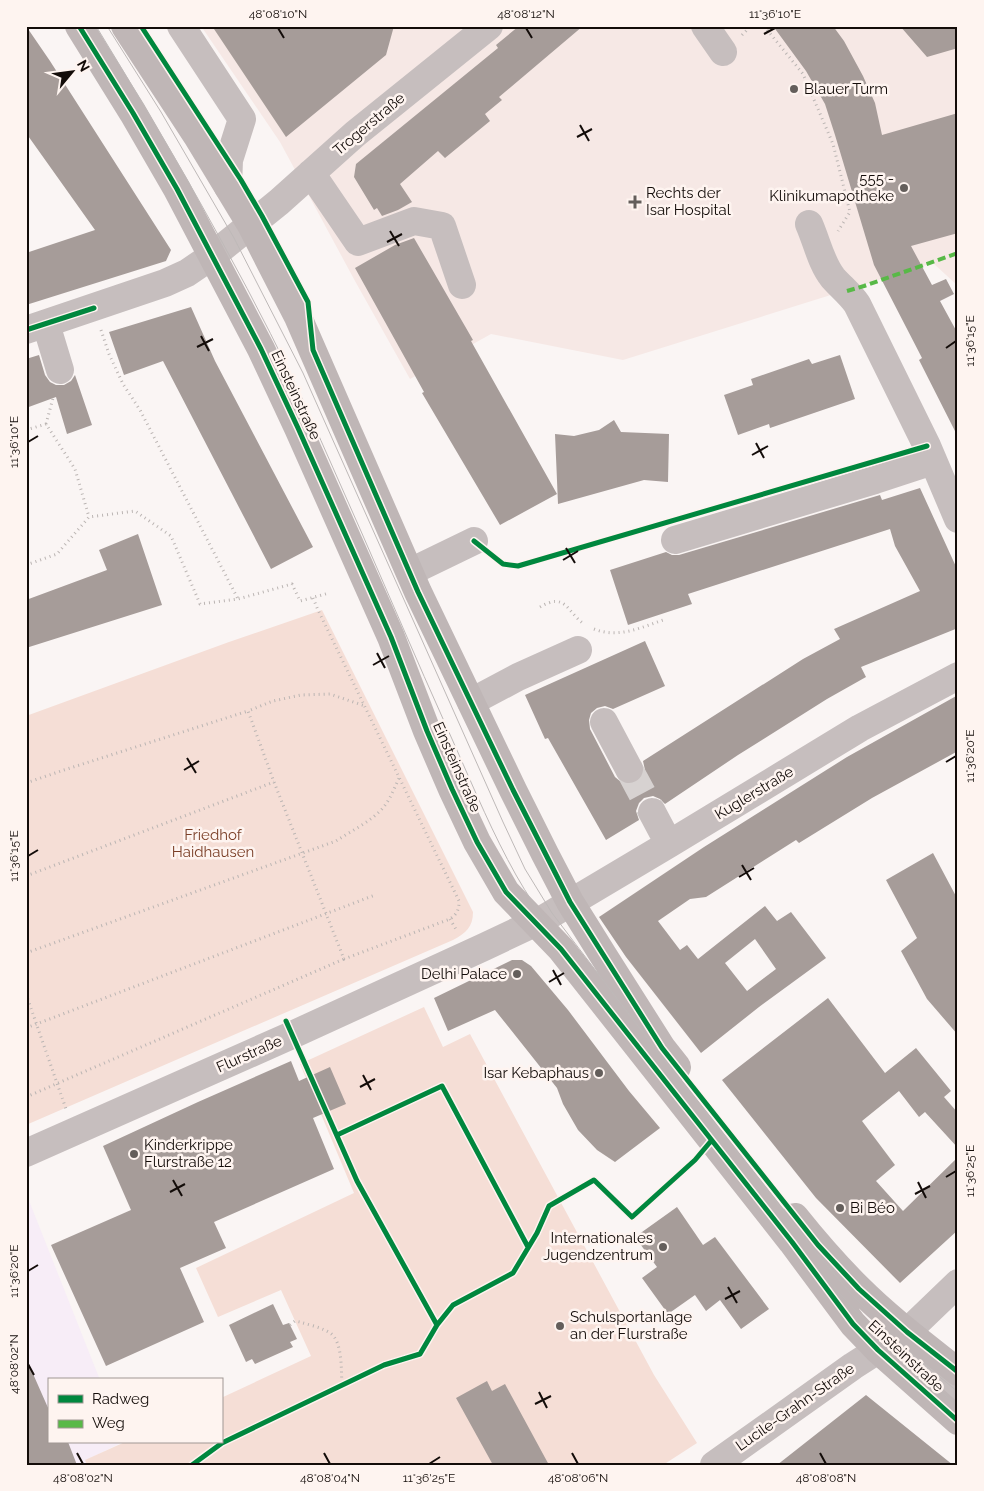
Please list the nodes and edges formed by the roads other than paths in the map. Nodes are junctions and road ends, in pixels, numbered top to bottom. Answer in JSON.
{"nodes":[{"id":1,"x":79,"y":26,"type":"edge"},
{"id":2,"x":125,"y":26,"type":"edge"},
{"id":3,"x":181,"y":26,"type":"edge"},
{"id":4,"x":489,"y":26,"type":"edge"},
{"id":5,"x":705,"y":26,"type":"edge"},
{"id":6,"x":723,"y":52,"type":"dead end"},
{"id":7,"x":312,"y":173,"type":"junction"},
{"id":8,"x":228,"y":187,"type":"junction"},
{"id":9,"x":809,"y":224,"type":"dead end"},
{"id":10,"x":251,"y":225,"type":"junction"},
{"id":11,"x":212,"y":256,"type":"junction"},
{"id":12,"x":462,"y":285,"type":"dead end"},
{"id":13,"x":36,"y":327,"type":"edge"},
{"id":14,"x":60,"y":370,"type":"dead end"},
{"id":15,"x":943,"y":465,"type":"edge"},
{"id":16,"x":958,"y":519,"type":"edge"},
{"id":17,"x":674,"y":540,"type":"dead end"},
{"id":18,"x":474,"y":541,"type":"dead end"},
{"id":19,"x":410,"y":572,"type":"junction"},
{"id":20,"x":585,"y":635,"type":"road end"},
{"id":21,"x":958,"y":676,"type":"edge"},
{"id":22,"x":471,"y":702,"type":"junction"},
{"id":23,"x":604,"y":722,"type":"dead end"},
{"id":24,"x":629,"y":770,"type":"tunnel mouth"},
{"id":25,"x":652,"y":812,"type":"tunnel mouth"},
{"id":26,"x":669,"y":844,"type":"junction"},
{"id":27,"x":553,"y":912,"type":"junction"},
{"id":28,"x":26,"y":1153,"type":"edge"},
{"id":29,"x":958,"y":1283,"type":"edge"},
{"id":30,"x":907,"y":1332,"type":"junction"},
{"id":31,"x":878,"y":1350,"type":"junction"},
{"id":32,"x":955,"y":1389,"type":"edge"},
{"id":33,"x":958,"y":1421,"type":"edge"},
{"id":34,"x":714,"y":1465,"type":"edge"}],
"edges":[{"from":1,"to":11,"type":"main road","name":"Einsteinstraße"},
{"from":2,"to":8,"type":"main road","name":"Einsteinstraße"},
{"from":3,"to":8,"type":"street"},
{"from":4,"to":7,"type":"street","name":"Trogerstraße"},
{"from":5,"to":6,"type":"street"},
{"from":7,"to":10,"type":"street","name":"Trogerstraße"},
{"from":7,"to":12,"type":"street"},
{"from":8,"to":10,"type":"main road","name":"Einsteinstraße"},
{"from":9,"to":15,"type":"street"},
{"from":10,"to":11,"type":"street","name":"Trogerstraße"},
{"from":10,"to":19,"type":"main road","name":"Einsteinstraße"},
{"from":11,"to":13,"type":"street","name":"Trogerstraße"},
{"from":11,"to":27,"type":"main road","name":"Einsteinstraße"},
{"from":13,"to":14,"type":"street"},
{"from":15,"to":16,"type":"street"},
{"from":15,"to":17,"type":"street"},
{"from":18,"to":19,"type":"street"},
{"from":19,"to":22,"type":"main road","name":"Einsteinstraße"},
{"from":20,"to":22,"type":"street"},
{"from":21,"to":26,"type":"street","name":"Kuglerstraße"},
{"from":22,"to":27,"type":"main road","name":"Einsteinstraße"},
{"from":23,"to":24,"type":"street"},
{"from":25,"to":26,"type":"street"},
{"from":26,"to":27,"type":"street","name":"Kuglerstraße"},
{"from":27,"to":28,"type":"street","name":"Flurstraße"},
{"from":27,"to":30,"type":"main road","name":"Einsteinstraße"},
{"from":27,"to":31,"type":"main road","name":"Einsteinstraße"},
{"from":29,"to":30,"type":"street"},
{"from":30,"to":32,"type":"main road","name":"Einsteinstraße"},
{"from":31,"to":32,"type":"street"},
{"from":31,"to":33,"type":"main road","name":"Einsteinstraße"},
{"from":31,"to":34,"type":"street","name":"Lucile-Grahn-Straße"}]}
